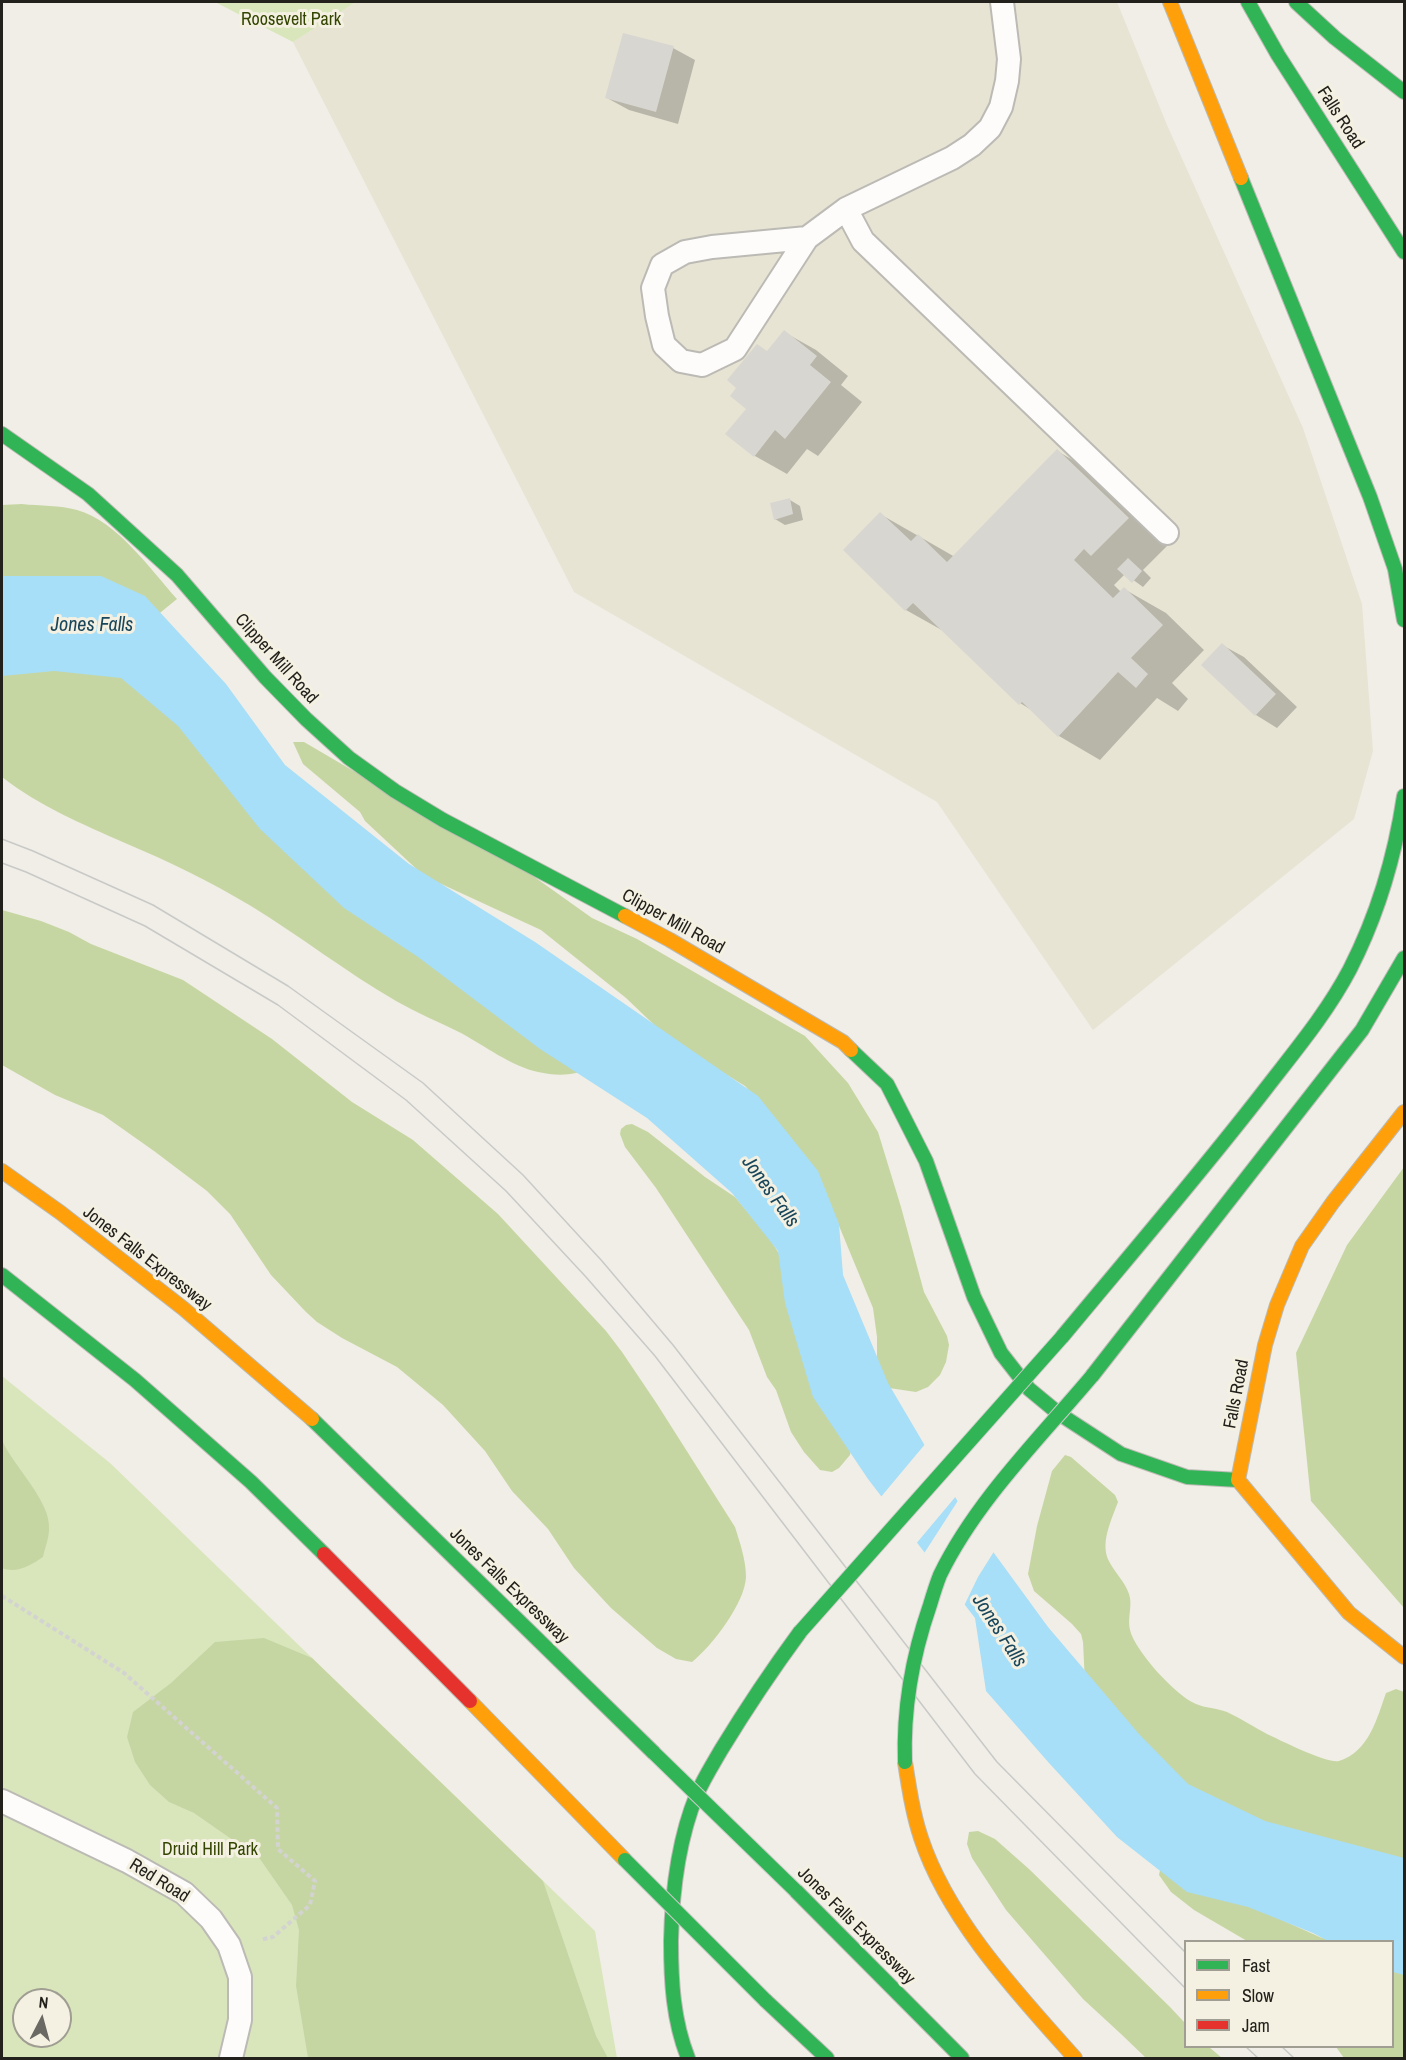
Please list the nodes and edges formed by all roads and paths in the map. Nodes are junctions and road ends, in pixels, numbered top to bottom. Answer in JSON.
{"nodes":[{"id":1,"x":1002,"y":2,"type":"edge"},
{"id":2,"x":1170,"y":2,"type":"edge"},
{"id":3,"x":1248,"y":2,"type":"edge"},
{"id":4,"x":1296,"y":2,"type":"edge"},
{"id":5,"x":1404,"y":92,"type":"edge"},
{"id":6,"x":846,"y":209,"type":"junction"},
{"id":7,"x":807,"y":238,"type":"junction"},
{"id":8,"x":1404,"y":252,"type":"edge"},
{"id":9,"x":2,"y":434,"type":"edge"},
{"id":10,"x":1167,"y":533,"type":"dead end"},
{"id":11,"x":1404,"y":620,"type":"edge"},
{"id":12,"x":1404,"y":796,"type":"edge"},
{"id":13,"x":1404,"y":958,"type":"edge"},
{"id":14,"x":1404,"y":1112,"type":"edge"},
{"id":15,"x":2,"y":1171,"type":"edge"},
{"id":16,"x":2,"y":1275,"type":"edge"},
{"id":17,"x":1238,"y":1480,"type":"junction"},
{"id":18,"x":2,"y":1596,"type":"edge"},
{"id":19,"x":1404,"y":1657,"type":"edge"},
{"id":20,"x":2,"y":1801,"type":"edge"},
{"id":21,"x":229,"y":1945,"type":"junction"},
{"id":22,"x":231,"y":2058,"type":"edge"},
{"id":23,"x":688,"y":2058,"type":"edge"},
{"id":24,"x":827,"y":2058,"type":"edge"},
{"id":25,"x":962,"y":2058,"type":"edge"},
{"id":26,"x":1075,"y":2058,"type":"edge"}],
"edges":[{"from":1,"to":6,"type":"lane"},
{"from":2,"to":11,"type":"main road"},
{"from":3,"to":8,"type":"main road","name":"Falls Road"},
{"from":4,"to":5,"type":"main road"},
{"from":6,"to":7,"type":"lane"},
{"from":6,"to":10,"type":"lane"},
{"from":7,"to":7,"type":"lane"},
{"from":9,"to":17,"type":"main road","name":"Clipper Mill Road"},
{"from":12,"to":23,"type":"main road","bridge":true},
{"from":13,"to":26,"type":"main road","bridge":true},
{"from":14,"to":17,"type":"main road","name":"Falls Road"},
{"from":15,"to":25,"type":"main road","name":"Jones Falls Expressway","bridge":true},
{"from":16,"to":24,"type":"main road","bridge":true},
{"from":17,"to":19,"type":"main road"},
{"from":18,"to":21,"type":"path"},
{"from":20,"to":21,"type":"lane","name":"Red Road"},
{"from":21,"to":22,"type":"lane","name":"Red Road"}]}
